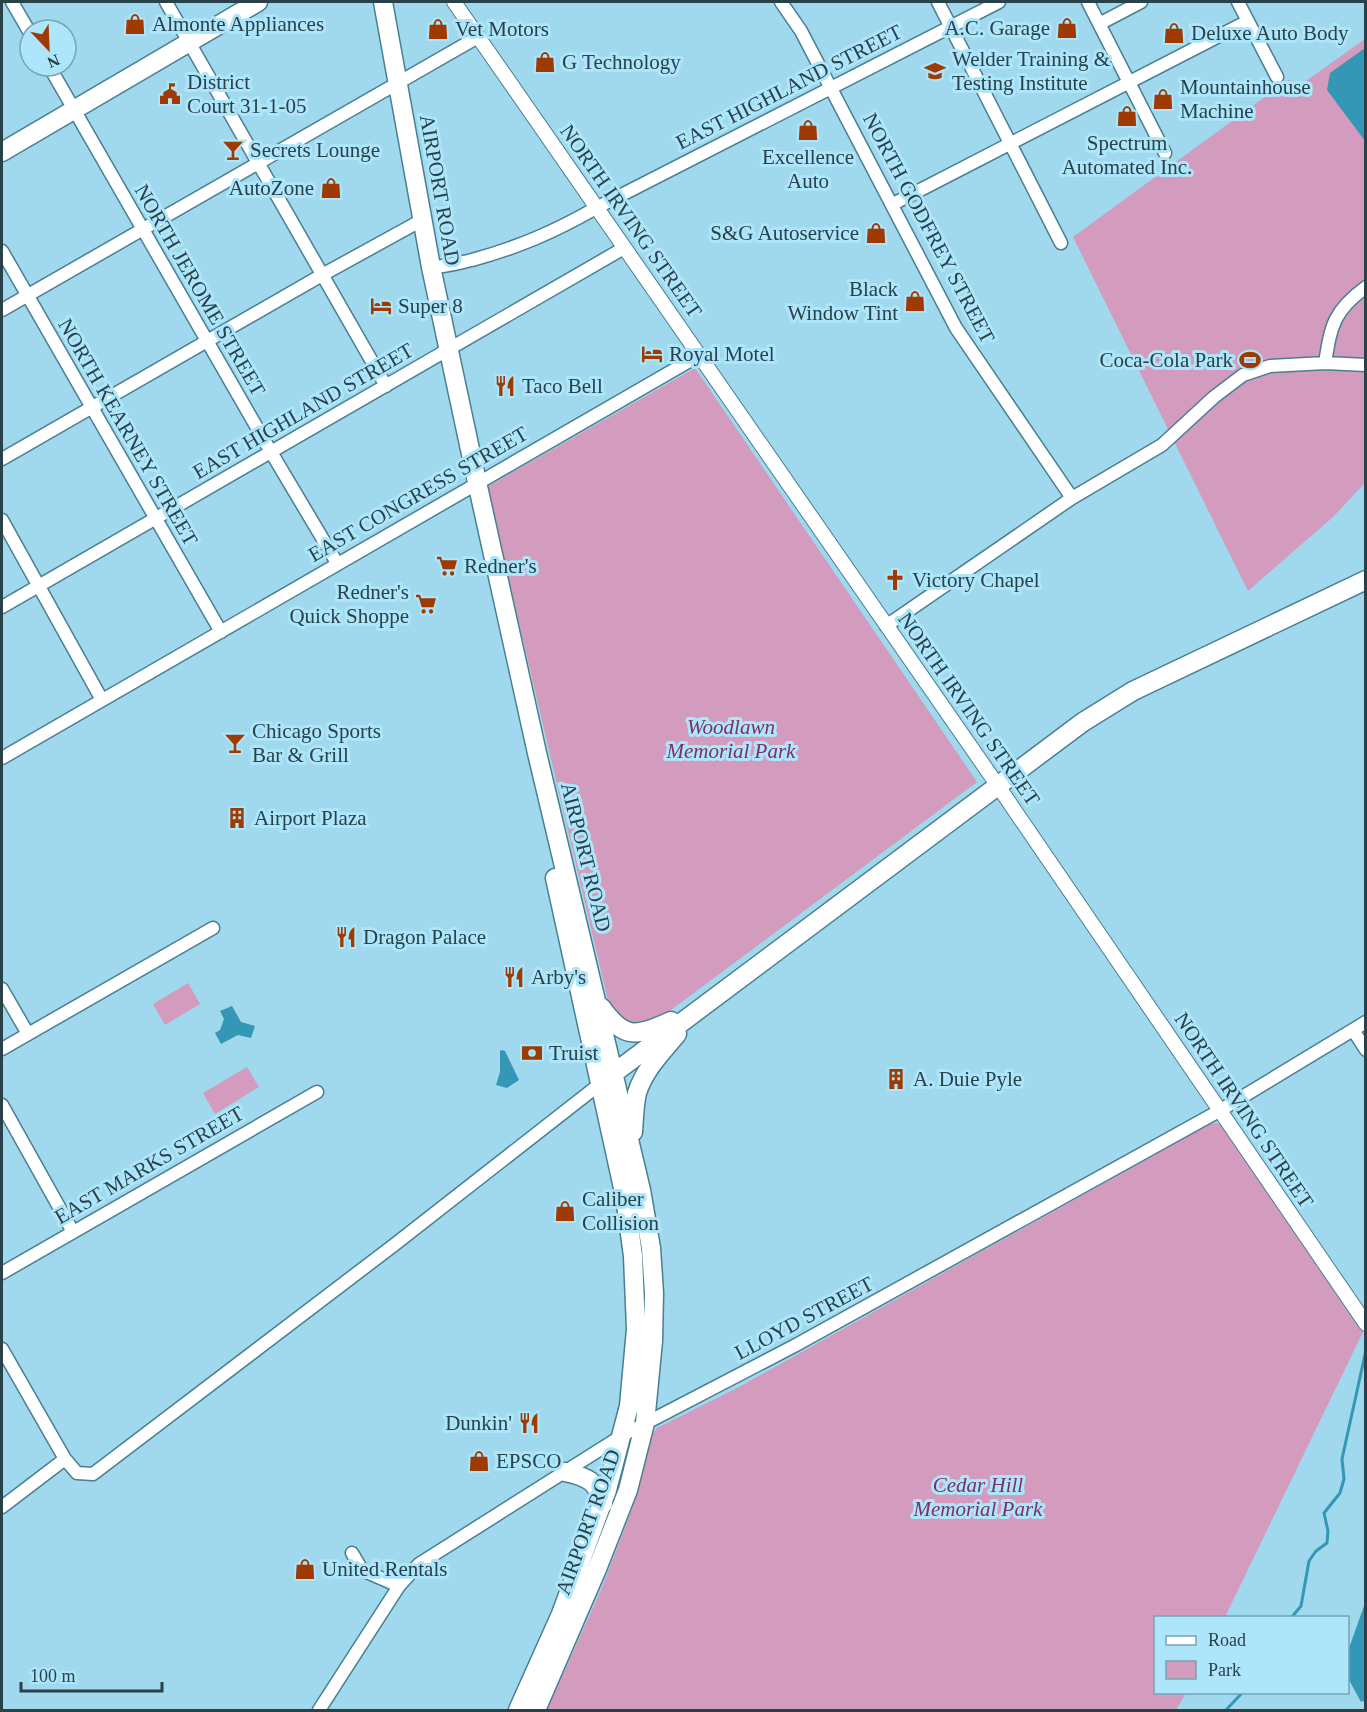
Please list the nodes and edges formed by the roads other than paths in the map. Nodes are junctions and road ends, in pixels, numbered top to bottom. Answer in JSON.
{"nodes":[{"id":1,"x":12,"y":2,"type":"edge"},
{"id":2,"x":166,"y":2,"type":"edge"},
{"id":3,"x":258,"y":2,"type":"edge"},
{"id":4,"x":373,"y":2,"type":"edge"},
{"id":5,"x":383,"y":2,"type":"edge"},
{"id":6,"x":454,"y":2,"type":"edge"},
{"id":7,"x":782,"y":2,"type":"edge"},
{"id":8,"x":938,"y":2,"type":"edge"},
{"id":9,"x":999,"y":2,"type":"edge"},
{"id":10,"x":1088,"y":2,"type":"edge"},
{"id":11,"x":1142,"y":2,"type":"edge"},
{"id":12,"x":1238,"y":2,"type":"edge"},
{"id":13,"x":21,"y":18,"type":"edge"},
{"id":14,"x":1248,"y":21,"type":"junction"},
{"id":15,"x":1099,"y":24,"type":"junction"},
{"id":16,"x":951,"y":26,"type":"junction"},
{"id":17,"x":478,"y":37,"type":"junction"},
{"id":18,"x":190,"y":42,"type":"junction"},
{"id":19,"x":1277,"y":77,"type":"dead end"},
{"id":20,"x":56,"y":78,"type":"edge"},
{"id":21,"x":1129,"y":82,"type":"junction"},
{"id":22,"x":393,"y":87,"type":"junction"},
{"id":23,"x":831,"y":88,"type":"junction"},
{"id":24,"x":74,"y":110,"type":"junction"},
{"id":25,"x":1011,"y":144,"type":"junction"},
{"id":26,"x":2,"y":152,"type":"edge"},
{"id":27,"x":1165,"y":153,"type":"dead end"},
{"id":28,"x":260,"y":162,"type":"junction"},
{"id":29,"x":893,"y":204,"type":"junction"},
{"id":30,"x":596,"y":208,"type":"junction"},
{"id":31,"x":418,"y":222,"type":"junction"},
{"id":32,"x":142,"y":229,"type":"junction"},
{"id":33,"x":1061,"y":243,"type":"dead end"},
{"id":34,"x":624,"y":248,"type":"junction"},
{"id":35,"x":2,"y":250,"type":"edge"},
{"id":36,"x":431,"y":267,"type":"junction"},
{"id":37,"x":322,"y":275,"type":"junction"},
{"id":38,"x":1365,"y":287,"type":"edge"},
{"id":39,"x":27,"y":295,"type":"junction"},
{"id":40,"x":2,"y":310,"type":"edge"},
{"id":41,"x":207,"y":341,"type":"junction"},
{"id":42,"x":444,"y":353,"type":"junction"},
{"id":43,"x":698,"y":356,"type":"junction"},
{"id":44,"x":1325,"y":363,"type":"junction"},
{"id":45,"x":1365,"y":365,"type":"edge"},
{"id":46,"x":386,"y":386,"type":"junction"},
{"id":47,"x":91,"y":407,"type":"junction"},
{"id":48,"x":271,"y":452,"type":"junction"},
{"id":49,"x":2,"y":459,"type":"edge"},
{"id":50,"x":473,"y":486,"type":"junction"},
{"id":51,"x":1072,"y":498,"type":"junction"},
{"id":52,"x":156,"y":519,"type":"junction"},
{"id":53,"x":2,"y":520,"type":"edge"},
{"id":54,"x":337,"y":563,"type":"junction"},
{"id":55,"x":1365,"y":580,"type":"edge"},
{"id":56,"x":39,"y":585,"type":"junction"},
{"id":57,"x":2,"y":607,"type":"edge"},
{"id":58,"x":886,"y":626,"type":"junction"},
{"id":59,"x":221,"y":632,"type":"junction"},
{"id":60,"x":102,"y":700,"type":"junction"},
{"id":61,"x":2,"y":758,"type":"edge"},
{"id":62,"x":998,"y":786,"type":"junction"},
{"id":63,"x":213,"y":928,"type":"dead end"},
{"id":64,"x":2,"y":989,"type":"edge"},
{"id":65,"x":597,"y":1002,"type":"junction"},
{"id":66,"x":695,"y":1012,"type":"junction"},
{"id":67,"x":1365,"y":1022,"type":"edge"},
{"id":68,"x":1353,"y":1030,"type":"junction"},
{"id":69,"x":28,"y":1034,"type":"junction"},
{"id":70,"x":2,"y":1049,"type":"edge"},
{"id":71,"x":1365,"y":1050,"type":"edge"},
{"id":72,"x":606,"y":1079,"type":"junction"},
{"id":73,"x":317,"y":1092,"type":"dead end"},
{"id":74,"x":2,"y":1105,"type":"edge"},
{"id":75,"x":1219,"y":1111,"type":"junction"},
{"id":76,"x":632,"y":1149,"type":"junction"},
{"id":77,"x":73,"y":1232,"type":"junction"},
{"id":78,"x":2,"y":1274,"type":"edge"},
{"id":79,"x":1365,"y":1324,"type":"edge"},
{"id":80,"x":2,"y":1349,"type":"edge"},
{"id":81,"x":645,"y":1423,"type":"junction"},
{"id":82,"x":623,"y":1435,"type":"junction"},
{"id":83,"x":65,"y":1459,"type":"junction"},
{"id":84,"x":565,"y":1472,"type":"junction"},
{"id":85,"x":603,"y":1504,"type":"junction"},
{"id":86,"x":2,"y":1506,"type":"edge"},
{"id":87,"x":352,"y":1553,"type":"dead end"},
{"id":88,"x":399,"y":1587,"type":"junction"},
{"id":89,"x":319,"y":1710,"type":"edge"},
{"id":90,"x":518,"y":1710,"type":"edge"},
{"id":91,"x":536,"y":1710,"type":"edge"}],
"edges":[{"from":1,"to":13,"type":"street"},
{"from":2,"to":18,"type":"street"},
{"from":3,"to":18,"type":"main road"},
{"from":4,"to":22,"type":"main road","name":"AIRPORT ROAD"},
{"from":5,"to":22,"type":"main road","name":"AIRPORT ROAD"},
{"from":6,"to":17,"type":"street","name":"NORTH IRVING STREET"},
{"from":7,"to":23,"type":"street","name":"NORTH GODFREY STREET"},
{"from":8,"to":16,"type":"street"},
{"from":9,"to":16,"type":"street","name":"EAST HIGHLAND STREET"},
{"from":10,"to":15,"type":"street"},
{"from":11,"to":15,"type":"street"},
{"from":12,"to":14,"type":"street"},
{"from":14,"to":19,"type":"street"},
{"from":14,"to":21,"type":"street"},
{"from":15,"to":21,"type":"street"},
{"from":16,"to":23,"type":"street","name":"EAST HIGHLAND STREET"},
{"from":16,"to":25,"type":"street"},
{"from":17,"to":22,"type":"street"},
{"from":17,"to":30,"type":"street","name":"NORTH IRVING STREET"},
{"from":18,"to":24,"type":"main road"},
{"from":18,"to":28,"type":"street"},
{"from":20,"to":24,"type":"street","name":"NORTH JEROME STREET"},
{"from":21,"to":25,"type":"street"},
{"from":21,"to":27,"type":"street"},
{"from":22,"to":28,"type":"street"},
{"from":22,"to":31,"type":"main road","name":"AIRPORT ROAD"},
{"from":23,"to":29,"type":"street","name":"NORTH GODFREY STREET"},
{"from":23,"to":30,"type":"street","name":"EAST HIGHLAND STREET"},
{"from":24,"to":26,"type":"main road"},
{"from":24,"to":32,"type":"street","name":"NORTH JEROME STREET"},
{"from":25,"to":29,"type":"street"},
{"from":25,"to":33,"type":"street"},
{"from":28,"to":32,"type":"street"},
{"from":28,"to":37,"type":"street"},
{"from":29,"to":51,"type":"street","name":"NORTH GODFREY STREET"},
{"from":30,"to":34,"type":"street","name":"NORTH IRVING STREET"},
{"from":30,"to":36,"type":"street","name":"EAST HIGHLAND STREET"},
{"from":31,"to":36,"type":"main road","name":"AIRPORT ROAD"},
{"from":31,"to":37,"type":"street"},
{"from":31,"to":42,"type":"main road","name":"AIRPORT ROAD"},
{"from":32,"to":39,"type":"street"},
{"from":32,"to":41,"type":"street","name":"NORTH JEROME STREET"},
{"from":34,"to":42,"type":"street","name":"EAST HIGHLAND STREET"},
{"from":34,"to":43,"type":"street","name":"NORTH IRVING STREET"},
{"from":35,"to":39,"type":"street","name":"NORTH KEARNEY STREET"},
{"from":36,"to":42,"type":"main road","name":"AIRPORT ROAD"},
{"from":37,"to":41,"type":"street"},
{"from":37,"to":46,"type":"street"},
{"from":38,"to":44,"type":"street"},
{"from":39,"to":40,"type":"street"},
{"from":39,"to":47,"type":"street","name":"NORTH KEARNEY STREET"},
{"from":41,"to":47,"type":"street"},
{"from":41,"to":48,"type":"street","name":"NORTH JEROME STREET"},
{"from":42,"to":46,"type":"street","name":"EAST HIGHLAND STREET"},
{"from":42,"to":50,"type":"main road","name":"AIRPORT ROAD"},
{"from":43,"to":50,"type":"street","name":"EAST CONGRESS STREET"},
{"from":43,"to":58,"type":"street","name":"NORTH IRVING STREET"},
{"from":44,"to":45,"type":"street"},
{"from":44,"to":51,"type":"street"},
{"from":46,"to":48,"type":"street","name":"EAST HIGHLAND STREET"},
{"from":47,"to":49,"type":"street"},
{"from":47,"to":52,"type":"street","name":"NORTH KEARNEY STREET"},
{"from":48,"to":52,"type":"street","name":"EAST HIGHLAND STREET"},
{"from":48,"to":54,"type":"street","name":"NORTH JEROME STREET"},
{"from":50,"to":54,"type":"street","name":"EAST CONGRESS STREET"},
{"from":50,"to":65,"type":"main road","name":"AIRPORT ROAD"},
{"from":50,"to":72,"type":"main road","name":"AIRPORT ROAD"},
{"from":51,"to":58,"type":"street"},
{"from":52,"to":56,"type":"street","name":"EAST HIGHLAND STREET"},
{"from":52,"to":59,"type":"street","name":"NORTH KEARNEY STREET"},
{"from":53,"to":56,"type":"street"},
{"from":54,"to":59,"type":"street","name":"EAST CONGRESS STREET"},
{"from":55,"to":62,"type":"main road"},
{"from":56,"to":57,"type":"street","name":"EAST HIGHLAND STREET"},
{"from":56,"to":60,"type":"street"},
{"from":58,"to":62,"type":"street","name":"NORTH IRVING STREET"},
{"from":59,"to":60,"type":"street","name":"EAST CONGRESS STREET"},
{"from":60,"to":61,"type":"street","name":"EAST CONGRESS STREET"},
{"from":62,"to":66,"type":"main road"},
{"from":62,"to":75,"type":"street","name":"NORTH IRVING STREET"},
{"from":63,"to":69,"type":"street"},
{"from":64,"to":69,"type":"street"},
{"from":65,"to":66,"type":"main road"},
{"from":65,"to":72,"type":"main road","name":"AIRPORT ROAD"},
{"from":66,"to":72,"type":"main road"},
{"from":66,"to":76,"type":"main road"},
{"from":67,"to":68,"type":"street","name":"LLOYD STREET"},
{"from":68,"to":71,"type":"street"},
{"from":68,"to":75,"type":"street","name":"LLOYD STREET"},
{"from":69,"to":70,"type":"street"},
{"from":72,"to":76,"type":"main road","name":"AIRPORT ROAD"},
{"from":72,"to":82,"type":"main road","name":"AIRPORT ROAD"},
{"from":72,"to":83,"type":"street"},
{"from":73,"to":77,"type":"street","name":"EAST MARKS STREET"},
{"from":74,"to":77,"type":"street"},
{"from":75,"to":79,"type":"street","name":"NORTH IRVING STREET"},
{"from":75,"to":81,"type":"street","name":"LLOYD STREET"},
{"from":76,"to":81,"type":"main road","name":"AIRPORT ROAD"},
{"from":77,"to":78,"type":"street","name":"EAST MARKS STREET"},
{"from":80,"to":83,"type":"street"},
{"from":81,"to":82,"type":"street","name":"LLOYD STREET"},
{"from":81,"to":91,"type":"main road","name":"AIRPORT ROAD"},
{"from":82,"to":84,"type":"street","name":"LLOYD STREET"},
{"from":82,"to":85,"type":"main road","name":"AIRPORT ROAD"},
{"from":83,"to":86,"type":"street"},
{"from":84,"to":85,"type":"main road"},
{"from":84,"to":88,"type":"street","name":"LLOYD STREET"},
{"from":85,"to":90,"type":"main road","name":"AIRPORT ROAD"},
{"from":87,"to":88,"type":"street"},
{"from":88,"to":89,"type":"street","name":"LLOYD STREET"}]}
